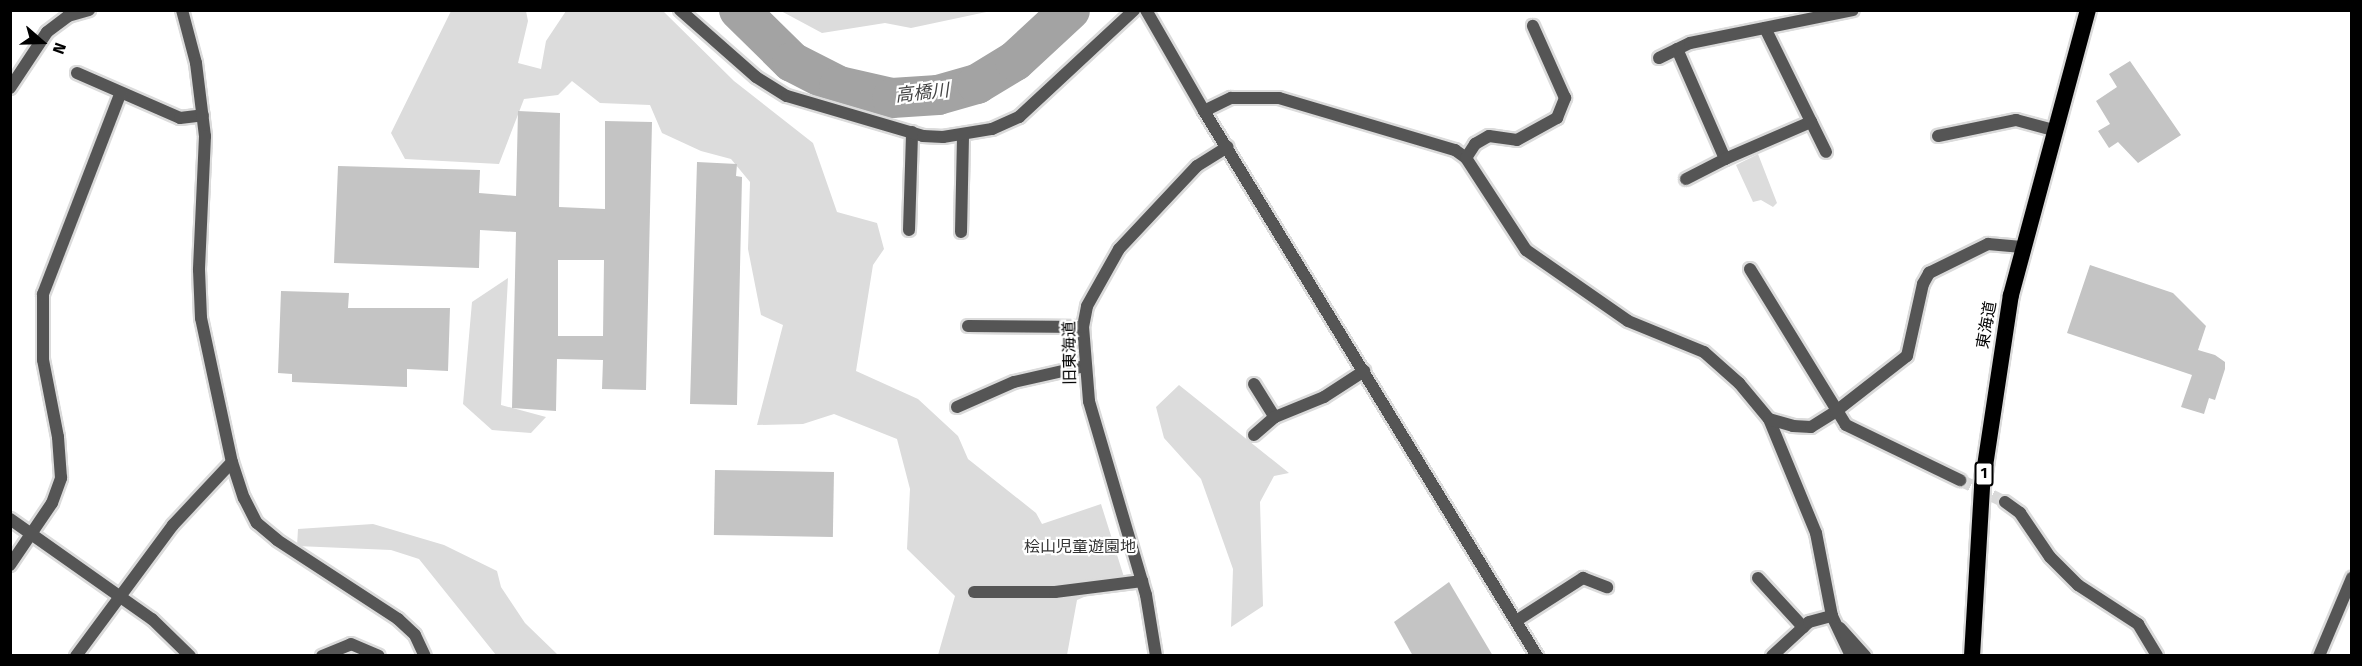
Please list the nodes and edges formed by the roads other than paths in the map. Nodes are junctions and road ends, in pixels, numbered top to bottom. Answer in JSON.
{"nodes":[{"id":1,"x":90,"y":10,"type":"edge"},
{"id":2,"x":182,"y":10,"type":"edge"},
{"id":3,"x":680,"y":10,"type":"edge"},
{"id":4,"x":1134,"y":10,"type":"edge"},
{"id":5,"x":1146,"y":10,"type":"edge"},
{"id":6,"x":1853,"y":10,"type":"edge"},
{"id":7,"x":2088,"y":10,"type":"edge"},
{"id":8,"x":1533,"y":26,"type":"dead end"},
{"id":9,"x":1765,"y":28,"type":"junction"},
{"id":10,"x":1677,"y":49,"type":"junction"},
{"id":11,"x":1659,"y":58,"type":"dead end"},
{"id":12,"x":77,"y":73,"type":"dead end"},
{"id":13,"x":10,"y":88,"type":"edge"},
{"id":14,"x":120,"y":94,"type":"junction"},
{"id":15,"x":1204,"y":111,"type":"junction"},
{"id":16,"x":203,"y":115,"type":"junction"},
{"id":17,"x":1811,"y":122,"type":"junction"},
{"id":18,"x":2053,"y":130,"type":"junction"},
{"id":19,"x":912,"y":132,"type":"junction"},
{"id":20,"x":963,"y":136,"type":"junction"},
{"id":21,"x":1938,"y":136,"type":"dead end"},
{"id":22,"x":1227,"y":147,"type":"junction"},
{"id":23,"x":1826,"y":152,"type":"dead end"},
{"id":24,"x":1466,"y":158,"type":"junction"},
{"id":25,"x":1725,"y":159,"type":"junction"},
{"id":26,"x":1686,"y":179,"type":"dead end"},
{"id":27,"x":909,"y":230,"type":"dead end"},
{"id":28,"x":962,"y":232,"type":"dead end"},
{"id":29,"x":2022,"y":247,"type":"junction"},
{"id":30,"x":1750,"y":269,"type":"dead end"},
{"id":31,"x":968,"y":326,"type":"dead end"},
{"id":32,"x":1083,"y":327,"type":"junction"},
{"id":33,"x":1084,"y":366,"type":"junction"},
{"id":34,"x":1364,"y":371,"type":"junction"},
{"id":35,"x":1254,"y":384,"type":"dead end"},
{"id":36,"x":957,"y":406,"type":"dead end"},
{"id":37,"x":1835,"y":412,"type":"junction"},
{"id":38,"x":1275,"y":417,"type":"junction"},
{"id":39,"x":1769,"y":418,"type":"junction"},
{"id":40,"x":1254,"y":435,"type":"dead end"},
{"id":41,"x":232,"y":462,"type":"junction"},
{"id":42,"x":1960,"y":480,"type":"tunnel mouth"},
{"id":43,"x":2005,"y":502,"type":"tunnel mouth"},
{"id":44,"x":10,"y":519,"type":"edge"},
{"id":45,"x":33,"y":532,"type":"junction"},
{"id":46,"x":10,"y":565,"type":"edge"},
{"id":47,"x":1758,"y":578,"type":"dead end"},
{"id":48,"x":2352,"y":578,"type":"edge"},
{"id":49,"x":1142,"y":581,"type":"junction"},
{"id":50,"x":1607,"y":587,"type":"dead end"},
{"id":51,"x":974,"y":592,"type":"dead end"},
{"id":52,"x":120,"y":595,"type":"junction"},
{"id":53,"x":1834,"y":620,"type":"junction"},
{"id":54,"x":1516,"y":621,"type":"junction"},
{"id":55,"x":1803,"y":627,"type":"junction"},
{"id":56,"x":76,"y":656,"type":"edge"},
{"id":57,"x":190,"y":656,"type":"edge"},
{"id":58,"x":322,"y":656,"type":"edge"},
{"id":59,"x":379,"y":656,"type":"edge"},
{"id":60,"x":425,"y":656,"type":"edge"},
{"id":61,"x":1156,"y":656,"type":"edge"},
{"id":62,"x":1537,"y":656,"type":"edge"},
{"id":63,"x":1772,"y":656,"type":"edge"},
{"id":64,"x":1851,"y":656,"type":"edge"},
{"id":65,"x":1865,"y":656,"type":"edge"},
{"id":66,"x":1972,"y":656,"type":"edge"},
{"id":67,"x":2157,"y":656,"type":"edge"},
{"id":68,"x":2319,"y":656,"type":"edge"}],
"edges":[{"from":1,"to":13,"type":"street"},
{"from":2,"to":16,"type":"street"},
{"from":3,"to":19,"type":"street"},
{"from":4,"to":20,"type":"street"},
{"from":5,"to":15,"type":"street"},
{"from":6,"to":9,"type":"street"},
{"from":7,"to":18,"type":"highway","name":"東海道","number":"1"},
{"from":8,"to":24,"type":"street"},
{"from":9,"to":10,"type":"street"},
{"from":9,"to":17,"type":"street"},
{"from":10,"to":11,"type":"street"},
{"from":10,"to":25,"type":"street"},
{"from":12,"to":14,"type":"street"},
{"from":14,"to":16,"type":"street"},
{"from":14,"to":45,"type":"street"},
{"from":15,"to":22,"type":"street"},
{"from":15,"to":24,"type":"street"},
{"from":16,"to":41,"type":"street"},
{"from":17,"to":23,"type":"street"},
{"from":17,"to":25,"type":"street"},
{"from":18,"to":21,"type":"street"},
{"from":18,"to":29,"type":"highway","name":"東海道","number":"1"},
{"from":19,"to":20,"type":"street"},
{"from":19,"to":27,"type":"street"},
{"from":20,"to":28,"type":"street"},
{"from":22,"to":32,"type":"street","name":"旧東海道"},
{"from":22,"to":34,"type":"street"},
{"from":24,"to":39,"type":"street"},
{"from":25,"to":26,"type":"street"},
{"from":29,"to":37,"type":"street"},
{"from":29,"to":66,"type":"highway","name":"東海道","number":"1"},
{"from":30,"to":37,"type":"street"},
{"from":31,"to":32,"type":"street"},
{"from":32,"to":33,"type":"street","name":"旧東海道"},
{"from":33,"to":36,"type":"street"},
{"from":33,"to":49,"type":"street","name":"旧東海道"},
{"from":34,"to":38,"type":"street"},
{"from":34,"to":54,"type":"street"},
{"from":35,"to":38,"type":"street"},
{"from":37,"to":39,"type":"street"},
{"from":37,"to":42,"type":"street"},
{"from":38,"to":40,"type":"street"},
{"from":39,"to":53,"type":"street"},
{"from":41,"to":52,"type":"street"},
{"from":41,"to":60,"type":"street"},
{"from":43,"to":67,"type":"street"},
{"from":44,"to":45,"type":"street"},
{"from":45,"to":46,"type":"street"},
{"from":45,"to":52,"type":"street"},
{"from":47,"to":55,"type":"street"},
{"from":48,"to":68,"type":"street"},
{"from":49,"to":51,"type":"street"},
{"from":49,"to":61,"type":"street","name":"旧東海道"},
{"from":50,"to":54,"type":"street"},
{"from":52,"to":56,"type":"street"},
{"from":52,"to":57,"type":"street"},
{"from":53,"to":55,"type":"street"},
{"from":53,"to":64,"type":"street"},
{"from":53,"to":65,"type":"street"},
{"from":54,"to":62,"type":"street"},
{"from":55,"to":63,"type":"street"},
{"from":58,"to":59,"type":"street"}]}
